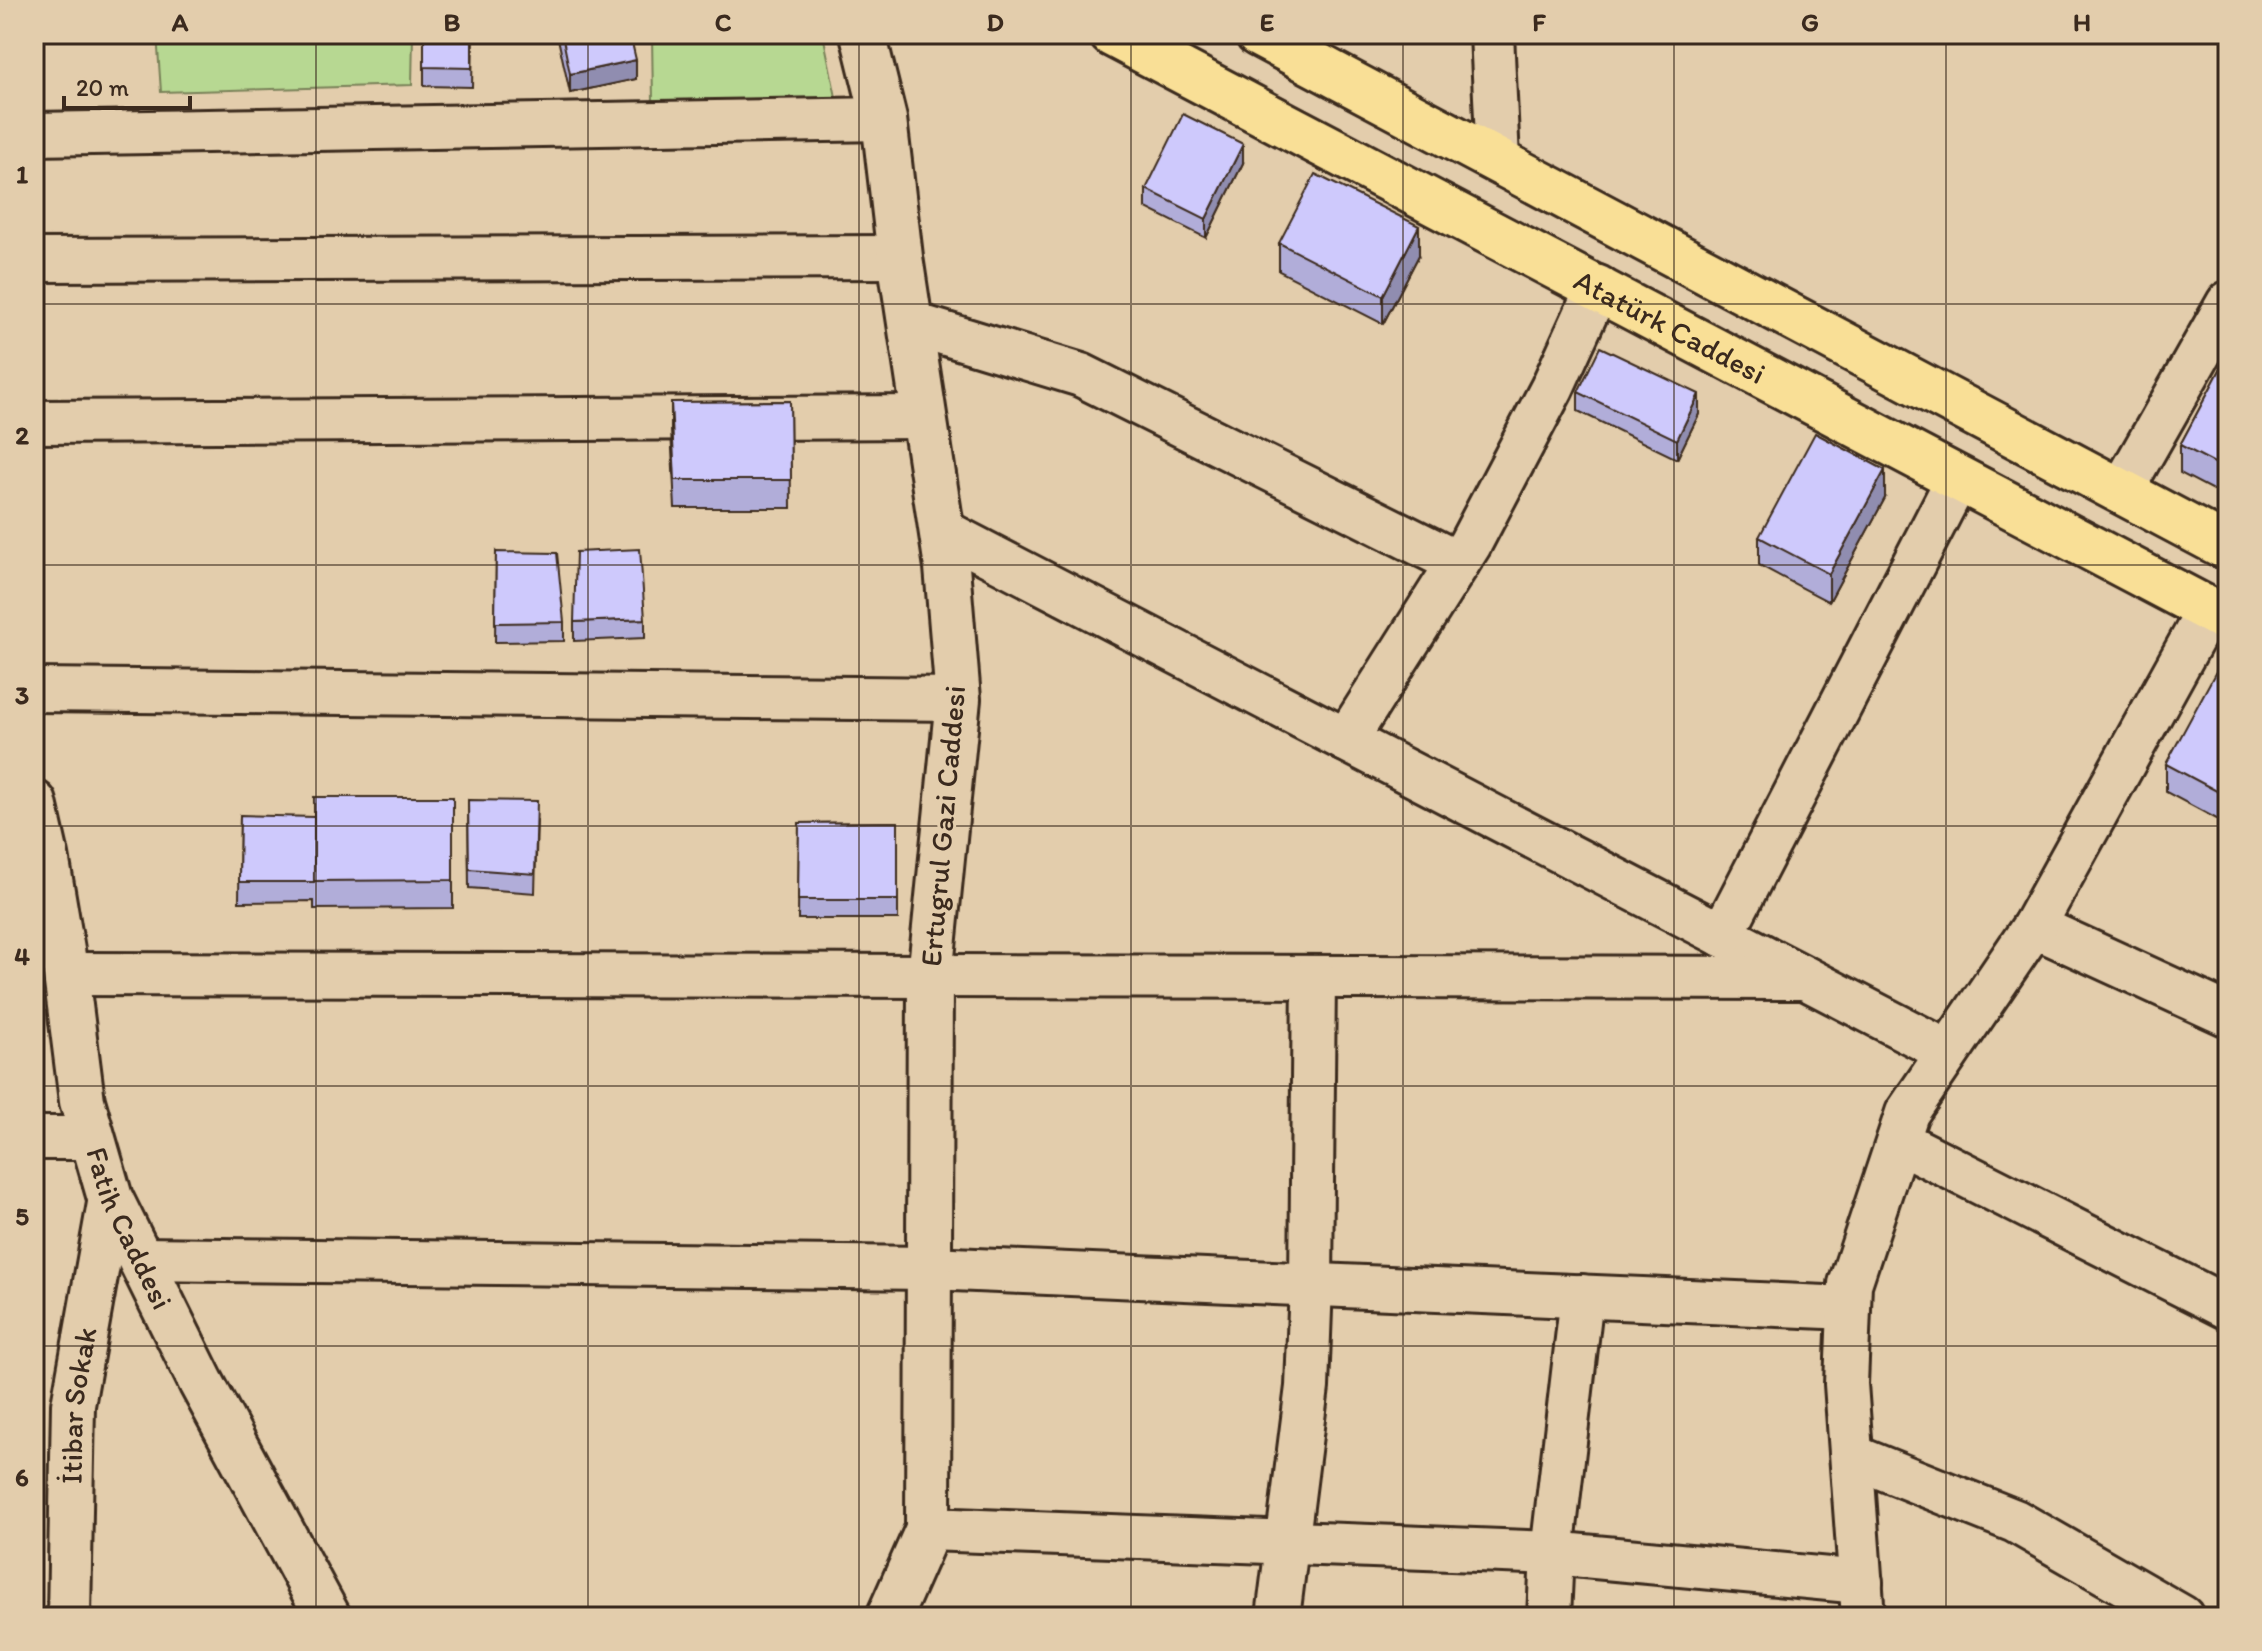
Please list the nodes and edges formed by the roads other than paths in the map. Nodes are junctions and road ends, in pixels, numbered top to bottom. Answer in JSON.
{"nodes":[{"id":1,"x":863,"y":34,"type":"edge"},
{"id":2,"x":1112,"y":34,"type":"edge"},
{"id":3,"x":1258,"y":34,"type":"edge"},
{"id":4,"x":1492,"y":34,"type":"edge"},
{"id":5,"x":884,"y":119,"type":"junction"},
{"id":6,"x":34,"y":134,"type":"edge"},
{"id":7,"x":1498,"y":160,"type":"junction"},
{"id":8,"x":900,"y":257,"type":"junction"},
{"id":9,"x":34,"y":260,"type":"edge"},
{"id":10,"x":1598,"y":287,"type":"junction"},
{"id":11,"x":2228,"y":303,"type":"edge"},
{"id":12,"x":910,"y":323,"type":"junction"},
{"id":13,"x":923,"y":417,"type":"junction"},
{"id":14,"x":34,"y":422,"type":"edge"},
{"id":15,"x":1958,"y":478,"type":"junction"},
{"id":16,"x":2122,"y":490,"type":"junction"},
{"id":17,"x":941,"y":530,"type":"junction"},
{"id":18,"x":2228,"y":548,"type":"edge"},
{"id":19,"x":1458,"y":563,"type":"junction"},
{"id":20,"x":2218,"y":614,"type":"edge"},
{"id":21,"x":34,"y":690,"type":"edge"},
{"id":22,"x":958,"y":699,"type":"junction"},
{"id":23,"x":1346,"y":740,"type":"junction"},
{"id":24,"x":34,"y":803,"type":"edge"},
{"id":25,"x":40,"y":856,"type":"edge"},
{"id":26,"x":2034,"y":926,"type":"junction"},
{"id":27,"x":1722,"y":935,"type":"junction"},
{"id":28,"x":66,"y":974,"type":"junction"},
{"id":29,"x":930,"y":977,"type":"junction"},
{"id":30,"x":1314,"y":977,"type":"junction"},
{"id":31,"x":1805,"y":978,"type":"junction"},
{"id":32,"x":2228,"y":1015,"type":"edge"},
{"id":33,"x":1948,"y":1052,"type":"junction"},
{"id":34,"x":34,"y":1138,"type":"edge"},
{"id":35,"x":93,"y":1138,"type":"junction"},
{"id":36,"x":1898,"y":1141,"type":"junction"},
{"id":37,"x":110,"y":1198,"type":"junction"},
{"id":38,"x":140,"y":1259,"type":"junction"},
{"id":39,"x":930,"y":1268,"type":"junction"},
{"id":40,"x":1311,"y":1284,"type":"junction"},
{"id":41,"x":1582,"y":1296,"type":"junction"},
{"id":42,"x":1849,"y":1308,"type":"junction"},
{"id":43,"x":2228,"y":1308,"type":"edge"},
{"id":44,"x":1852,"y":1456,"type":"junction"},
{"id":45,"x":928,"y":1529,"type":"junction"},
{"id":46,"x":1287,"y":1543,"type":"junction"},
{"id":47,"x":1552,"y":1553,"type":"junction"},
{"id":48,"x":1862,"y":1599,"type":"edge"},
{"id":49,"x":69,"y":1617,"type":"edge"},
{"id":50,"x":328,"y":1617,"type":"edge"},
{"id":51,"x":889,"y":1617,"type":"edge"},
{"id":52,"x":1278,"y":1617,"type":"edge"},
{"id":53,"x":1549,"y":1617,"type":"edge"},
{"id":54,"x":2182,"y":1617,"type":"edge"}],
"edges":[{"from":1,"to":5,"type":"street","name":"Ertugrul Gazi Caddesi"},
{"from":2,"to":10,"type":"main road","name":"Atatürk Caddesi"},
{"from":3,"to":7,"type":"main road"},
{"from":4,"to":7,"type":"street"},
{"from":5,"to":6,"type":"street"},
{"from":5,"to":8,"type":"street","name":"Ertugrul Gazi Caddesi"},
{"from":7,"to":16,"type":"main road"},
{"from":8,"to":9,"type":"street"},
{"from":8,"to":12,"type":"street","name":"Ertugrul Gazi Caddesi"},
{"from":10,"to":15,"type":"main road","name":"Atatürk Caddesi"},
{"from":10,"to":19,"type":"street"},
{"from":11,"to":16,"type":"street"},
{"from":12,"to":13,"type":"street","name":"Ertugrul Gazi Caddesi"},
{"from":12,"to":19,"type":"street"},
{"from":13,"to":14,"type":"street"},
{"from":13,"to":17,"type":"street","name":"Ertugrul Gazi Caddesi"},
{"from":15,"to":20,"type":"main road","name":"Atatürk Caddesi"},
{"from":15,"to":27,"type":"street"},
{"from":16,"to":18,"type":"main road"},
{"from":17,"to":22,"type":"street","name":"Ertugrul Gazi Caddesi"},
{"from":17,"to":23,"type":"street"},
{"from":19,"to":23,"type":"street"},
{"from":20,"to":26,"type":"street"},
{"from":21,"to":22,"type":"street"},
{"from":22,"to":29,"type":"street","name":"Ertugrul Gazi Caddesi"},
{"from":23,"to":27,"type":"street"},
{"from":24,"to":25,"type":"street","name":"Fatih Caddesi"},
{"from":25,"to":28,"type":"street","name":"Fatih Caddesi"},
{"from":26,"to":32,"type":"street"},
{"from":26,"to":33,"type":"street"},
{"from":27,"to":31,"type":"street"},
{"from":28,"to":29,"type":"street"},
{"from":28,"to":35,"type":"street","name":"Fatih Caddesi"},
{"from":29,"to":30,"type":"street"},
{"from":29,"to":39,"type":"street","name":"Ertugrul Gazi Caddesi"},
{"from":30,"to":31,"type":"street"},
{"from":30,"to":40,"type":"street"},
{"from":31,"to":33,"type":"street"},
{"from":33,"to":36,"type":"street"},
{"from":34,"to":35,"type":"street"},
{"from":35,"to":37,"type":"street","name":"Fatih Caddesi"},
{"from":36,"to":42,"type":"street"},
{"from":36,"to":43,"type":"street"},
{"from":37,"to":38,"type":"street","name":"Fatih Caddesi"},
{"from":37,"to":49,"type":"street","name":"İtibar Sokak"},
{"from":38,"to":39,"type":"street"},
{"from":38,"to":50,"type":"street","name":"Fatih Caddesi"},
{"from":39,"to":40,"type":"street"},
{"from":39,"to":45,"type":"street","name":"Ertugrul Gazi Caddesi"},
{"from":40,"to":41,"type":"street"},
{"from":40,"to":46,"type":"street"},
{"from":41,"to":42,"type":"street"},
{"from":41,"to":47,"type":"street"},
{"from":42,"to":44,"type":"street"},
{"from":44,"to":48,"type":"street"},
{"from":44,"to":54,"type":"street"},
{"from":45,"to":46,"type":"street"},
{"from":45,"to":51,"type":"street","name":"Ertugrul Gazi Caddesi"},
{"from":46,"to":47,"type":"street"},
{"from":46,"to":52,"type":"street"},
{"from":47,"to":48,"type":"street"},
{"from":47,"to":53,"type":"street"}]}
